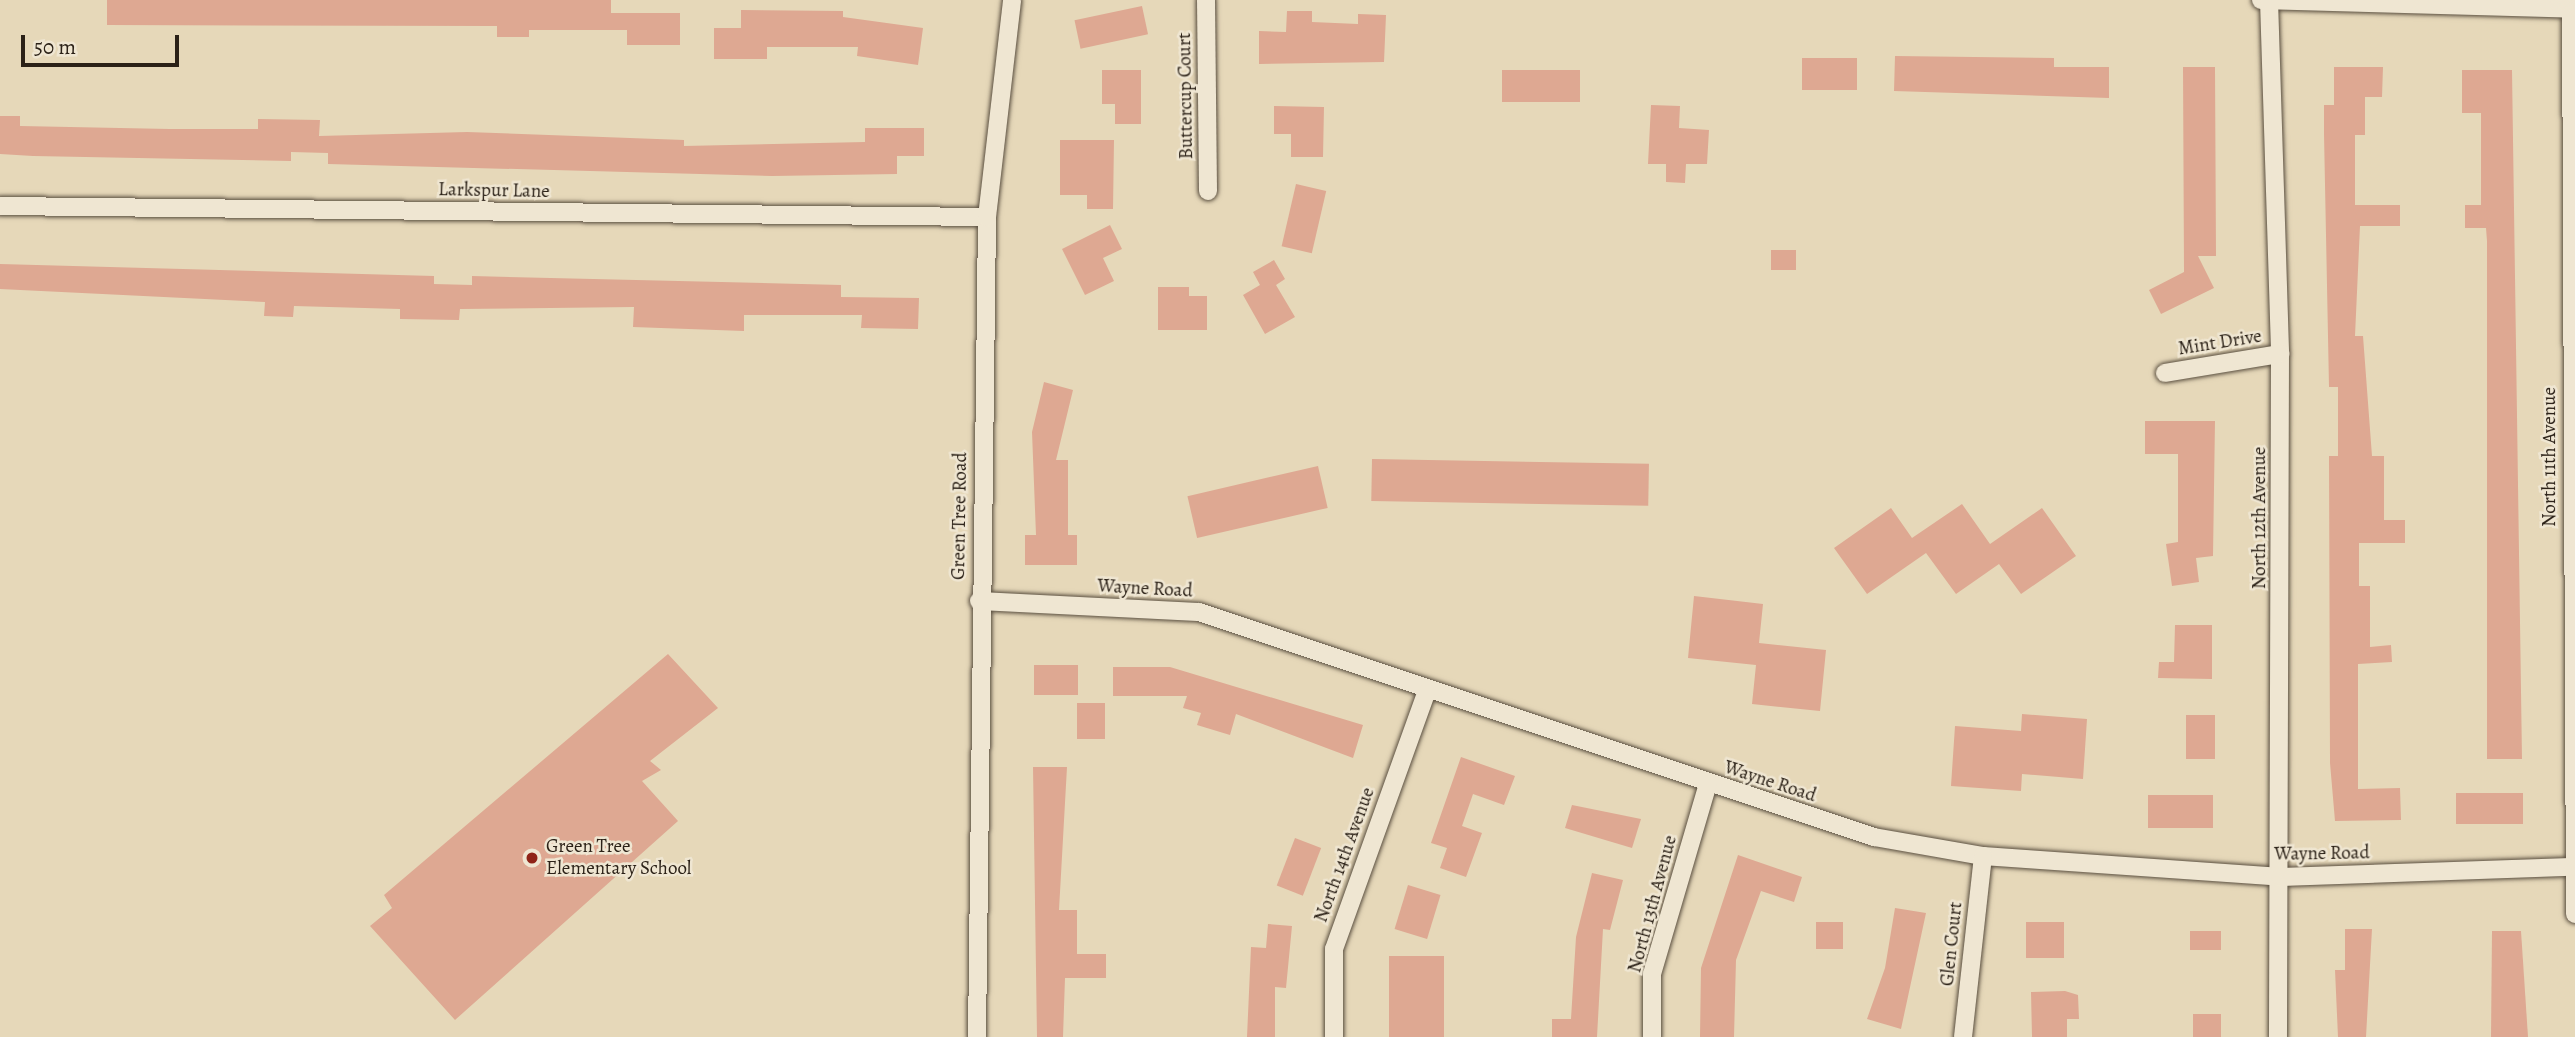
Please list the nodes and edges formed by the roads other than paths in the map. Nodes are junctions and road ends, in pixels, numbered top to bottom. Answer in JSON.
{"nodes":[{"id":1,"x":1206,"y":0,"type":"edge"},
{"id":2,"x":2261,"y":0,"type":"edge"},
{"id":3,"x":2269,"y":0,"type":"edge"},
{"id":4,"x":1006,"y":2,"type":"edge"},
{"id":5,"x":2572,"y":6,"type":"edge"},
{"id":6,"x":1208,"y":191,"type":"dead end"},
{"id":7,"x":0,"y":206,"type":"edge"},
{"id":8,"x":987,"y":217,"type":"junction"},
{"id":9,"x":2280,"y":354,"type":"junction"},
{"id":10,"x":2165,"y":373,"type":"dead end"},
{"id":11,"x":979,"y":601,"type":"junction"},
{"id":12,"x":1426,"y":693,"type":"junction"},
{"id":13,"x":1708,"y":784,"type":"junction"},
{"id":14,"x":1983,"y":856,"type":"junction"},
{"id":15,"x":2571,"y":867,"type":"junction"},
{"id":16,"x":2281,"y":877,"type":"junction"},
{"id":17,"x":2575,"y":914,"type":"edge"},
{"id":18,"x":977,"y":1037,"type":"edge"},
{"id":19,"x":1334,"y":1037,"type":"edge"},
{"id":20,"x":1653,"y":1037,"type":"edge"},
{"id":21,"x":1964,"y":1037,"type":"edge"},
{"id":22,"x":2278,"y":1037,"type":"edge"}],
"edges":[{"from":1,"to":6,"type":"street","name":"Buttercup Court"},
{"from":2,"to":3,"type":"street"},
{"from":3,"to":5,"type":"street"},
{"from":3,"to":9,"type":"street","name":"North 12th Avenue"},
{"from":4,"to":8,"type":"street","name":"Green Tree Road"},
{"from":5,"to":15,"type":"street","name":"North 11th Avenue"},
{"from":7,"to":8,"type":"street","name":"Larkspur Lane"},
{"from":8,"to":11,"type":"street","name":"Green Tree Road"},
{"from":9,"to":10,"type":"street","name":"Mint Drive"},
{"from":9,"to":16,"type":"street","name":"North 12th Avenue"},
{"from":11,"to":12,"type":"street","name":"Wayne Road"},
{"from":11,"to":18,"type":"street","name":"Green Tree Road"},
{"from":12,"to":13,"type":"street","name":"Wayne Road"},
{"from":12,"to":19,"type":"street","name":"North 14th Avenue"},
{"from":13,"to":14,"type":"street","name":"Wayne Road"},
{"from":13,"to":20,"type":"street","name":"North 13th Avenue"},
{"from":14,"to":16,"type":"street","name":"Wayne Road"},
{"from":14,"to":21,"type":"street","name":"Glen Court"},
{"from":15,"to":16,"type":"street","name":"Wayne Road"},
{"from":15,"to":17,"type":"street","name":"North 11th Avenue"},
{"from":16,"to":22,"type":"street","name":"North 12th Avenue"}]}
